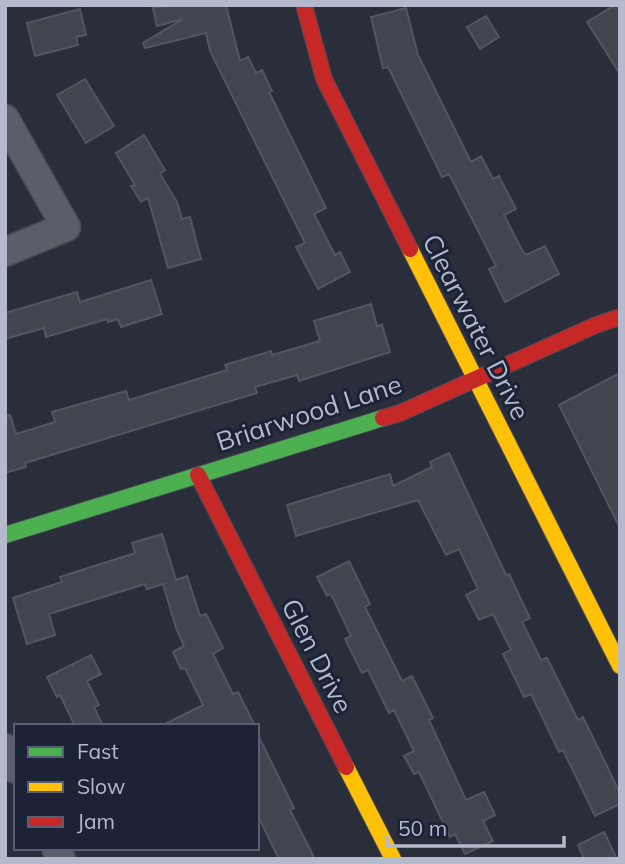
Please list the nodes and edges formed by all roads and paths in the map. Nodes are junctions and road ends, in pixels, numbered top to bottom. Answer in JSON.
{"nodes":[{"id":1,"x":304,"y":5,"type":"edge"},
{"id":2,"x":5,"y":119,"type":"edge"},
{"id":3,"x":5,"y":253,"type":"edge"},
{"id":4,"x":620,"y":317,"type":"edge"},
{"id":5,"x":474,"y":378,"type":"junction"},
{"id":6,"x":198,"y":475,"type":"junction"},
{"id":7,"x":5,"y":535,"type":"edge"},
{"id":8,"x":620,"y":666,"type":"edge"},
{"id":9,"x":5,"y":748,"type":"edge"},
{"id":10,"x":14,"y":765,"type":"edge"},
{"id":11,"x":393,"y":859,"type":"edge"}],
"edges":[{"from":1,"to":5,"type":"street","name":"Clearwater Drive"},
{"from":2,"to":3,"type":"street"},
{"from":4,"to":5,"type":"street","name":"Briarwood Lane"},
{"from":5,"to":6,"type":"street","name":"Briarwood Lane"},
{"from":5,"to":8,"type":"street","name":"Clearwater Drive"},
{"from":6,"to":7,"type":"street","name":"Briarwood Lane"},
{"from":6,"to":11,"type":"street","name":"Glen Drive"},
{"from":9,"to":10,"type":"street"}]}
